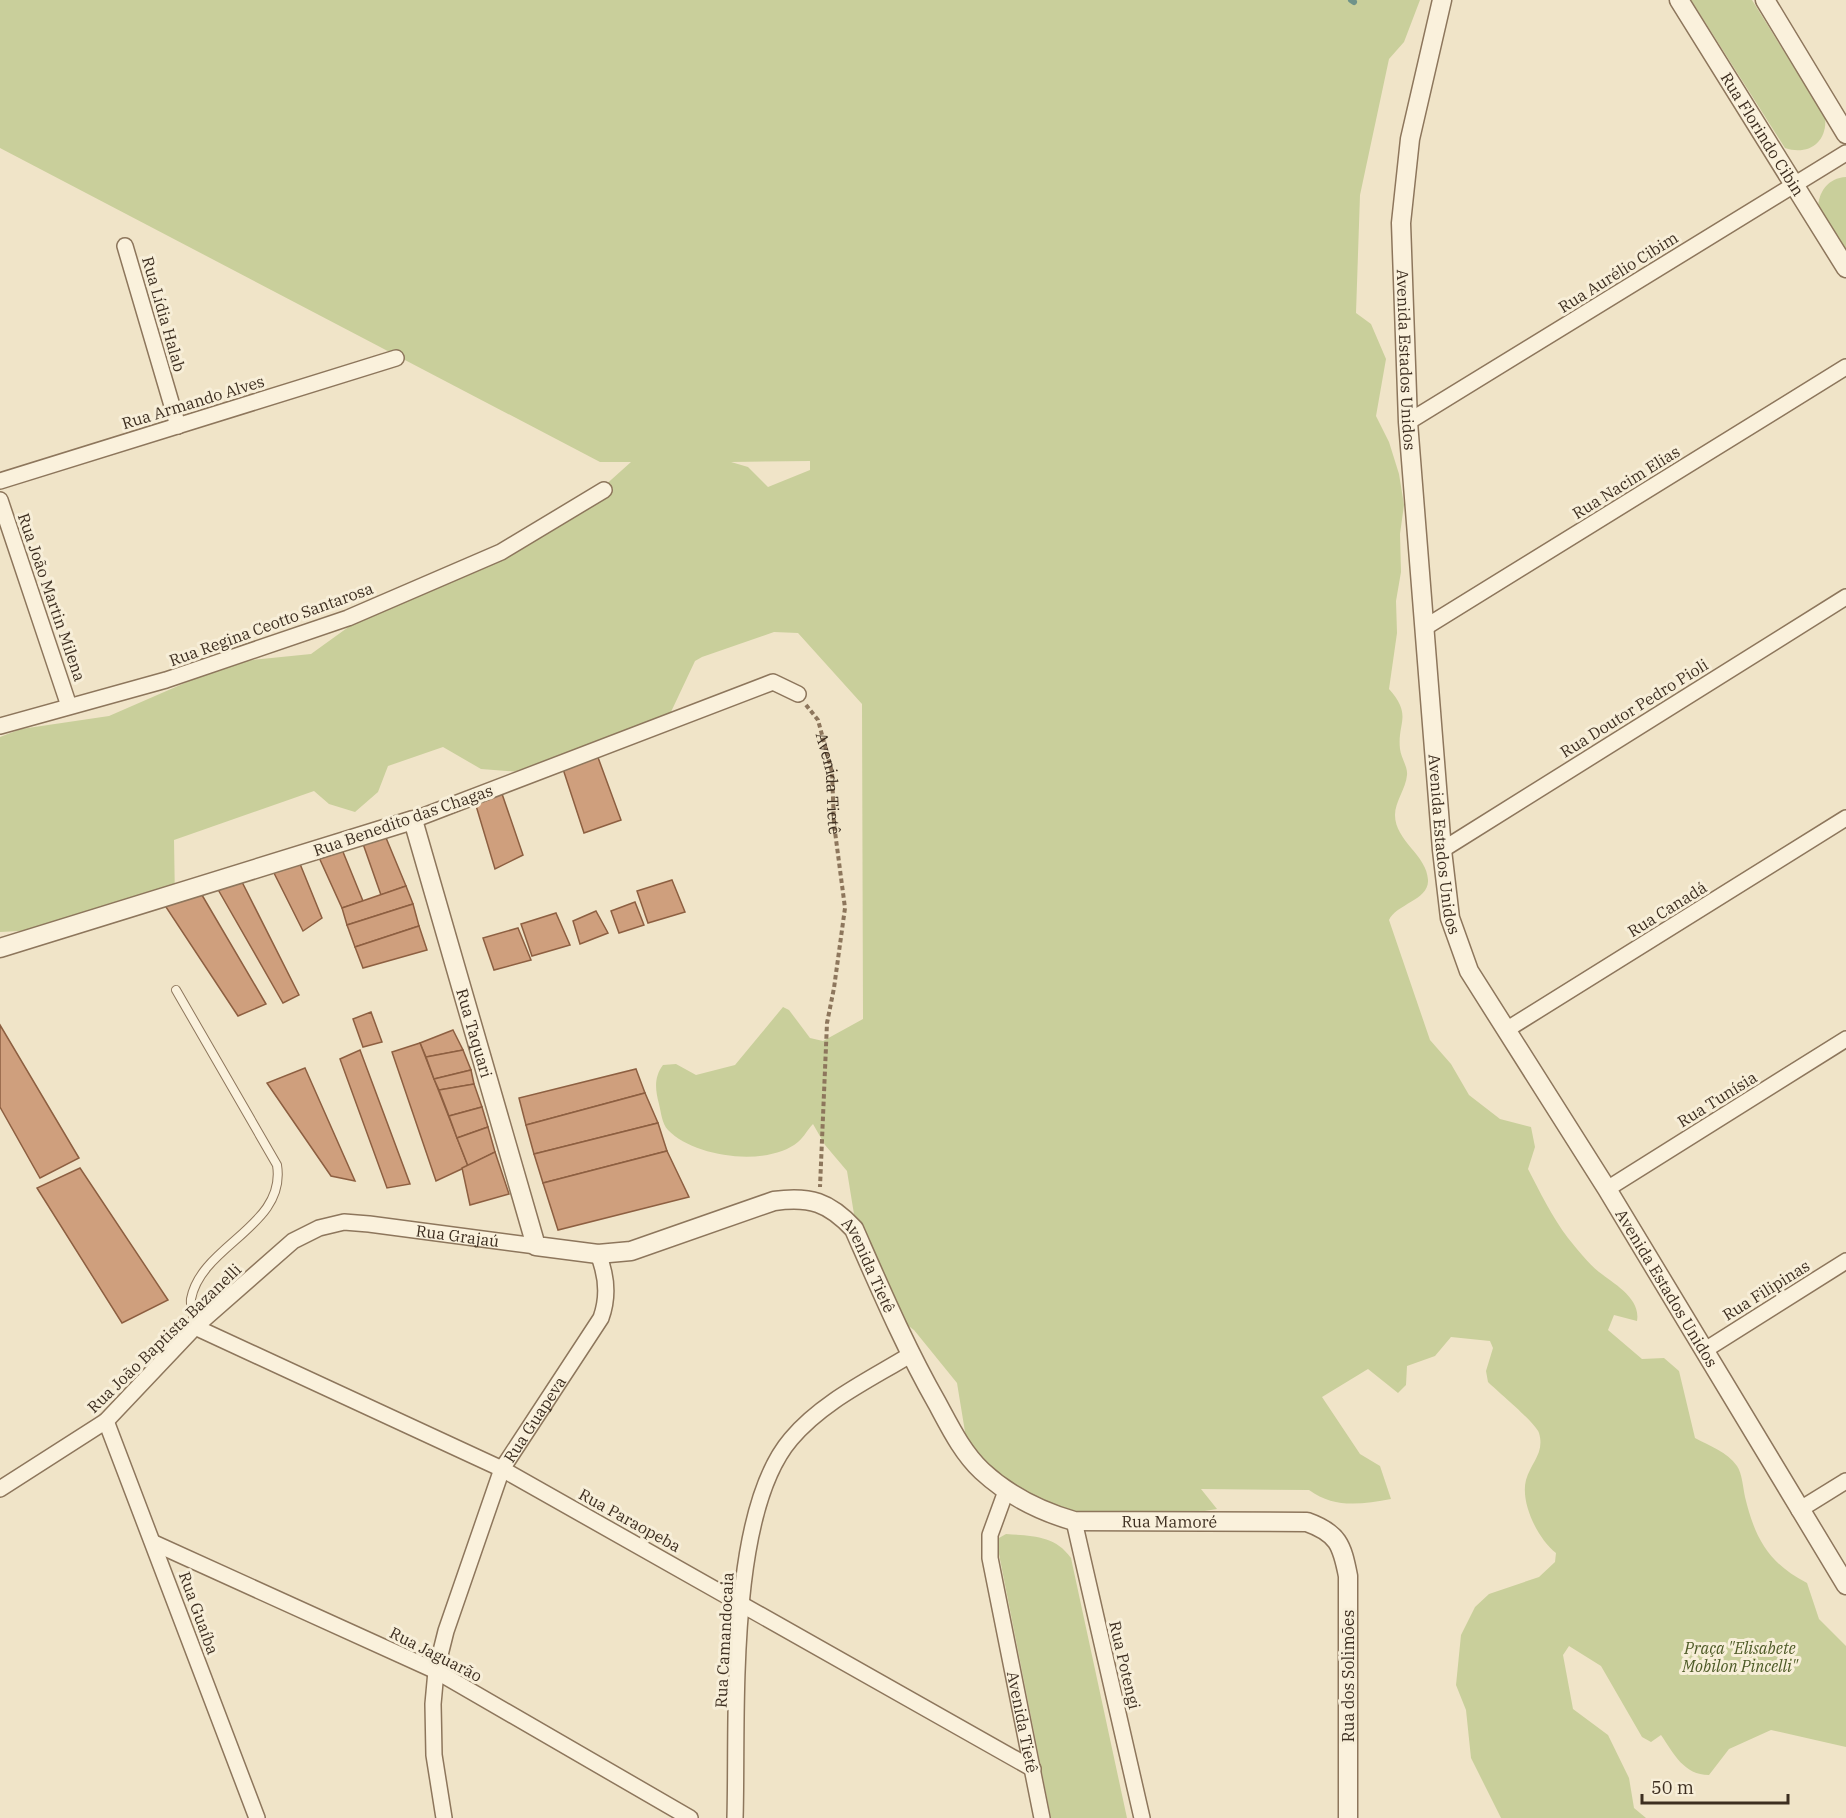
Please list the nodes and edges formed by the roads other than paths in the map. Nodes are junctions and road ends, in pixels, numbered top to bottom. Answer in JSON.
{"nodes":[{"id":1,"x":1442,"y":0,"type":"edge"},
{"id":2,"x":1679,"y":0,"type":"edge"},
{"id":3,"x":1765,"y":0,"type":"edge"},
{"id":4,"x":1846,"y":134,"type":"edge"},
{"id":5,"x":1846,"y":153,"type":"edge"},
{"id":6,"x":1794,"y":184,"type":"junction"},
{"id":7,"x":125,"y":246,"type":"dead end"},
{"id":8,"x":1846,"y":268,"type":"edge"},
{"id":9,"x":396,"y":358,"type":"dead end"},
{"id":10,"x":1846,"y":367,"type":"edge"},
{"id":11,"x":1408,"y":422,"type":"junction"},
{"id":12,"x":178,"y":426,"type":"junction"},
{"id":13,"x":0,"y":482,"type":"edge"},
{"id":14,"x":604,"y":490,"type":"dead end"},
{"id":15,"x":0,"y":500,"type":"edge"},
{"id":16,"x":1846,"y":597,"type":"edge"},
{"id":17,"x":1424,"y":628,"type":"junction"},
{"id":18,"x":798,"y":694,"type":"road end"},
{"id":19,"x":69,"y":706,"type":"junction"},
{"id":20,"x":0,"y":726,"type":"edge"},
{"id":21,"x":1846,"y":818,"type":"edge"},
{"id":22,"x":412,"y":820,"type":"junction"},
{"id":23,"x":1442,"y":850,"type":"junction"},
{"id":24,"x":0,"y":948,"type":"edge"},
{"id":25,"x":176,"y":990,"type":"dead end"},
{"id":26,"x":1506,"y":1030,"type":"junction"},
{"id":27,"x":1846,"y":1039,"type":"edge"},
{"id":28,"x":1607,"y":1189,"type":"junction"},
{"id":29,"x":319,"y":1228,"type":"joint"},
{"id":30,"x":536,"y":1246,"type":"junction"},
{"id":31,"x":598,"y":1254,"type":"junction"},
{"id":32,"x":1846,"y":1261,"type":"edge"},
{"id":33,"x":195,"y":1327,"type":"junction"},
{"id":34,"x":1705,"y":1350,"type":"junction"},
{"id":35,"x":910,"y":1355,"type":"junction"},
{"id":36,"x":106,"y":1421,"type":"junction"},
{"id":37,"x":502,"y":1469,"type":"junction"},
{"id":38,"x":1846,"y":1481,"type":"edge"},
{"id":39,"x":0,"y":1489,"type":"edge"},
{"id":40,"x":1006,"y":1491,"type":"junction"},
{"id":41,"x":1799,"y":1510,"type":"junction"},
{"id":42,"x":1074,"y":1521,"type":"junction"},
{"id":43,"x":1335,"y":1536,"type":"joint"},
{"id":44,"x":154,"y":1543,"type":"junction"},
{"id":45,"x":1846,"y":1585,"type":"edge"},
{"id":46,"x":740,"y":1603,"type":"junction"},
{"id":47,"x":436,"y":1671,"type":"junction"},
{"id":48,"x":1033,"y":1769,"type":"junction"},
{"id":49,"x":256,"y":1818,"type":"edge"},
{"id":50,"x":444,"y":1818,"type":"edge"},
{"id":51,"x":690,"y":1818,"type":"edge"},
{"id":52,"x":735,"y":1818,"type":"edge"},
{"id":53,"x":1042,"y":1818,"type":"edge"},
{"id":54,"x":1142,"y":1818,"type":"edge"},
{"id":55,"x":1348,"y":1818,"type":"edge"}],
"edges":[{"from":1,"to":11,"type":"street","name":"Avenida Estados Unidos"},
{"from":2,"to":6,"type":"street","name":"Rua Florindo Cibin"},
{"from":3,"to":4,"type":"street"},
{"from":5,"to":6,"type":"street","name":"Rua Aurélio Cibim"},
{"from":6,"to":8,"type":"street","name":"Rua Florindo Cibin"},
{"from":6,"to":11,"type":"street","name":"Rua Aurélio Cibim"},
{"from":7,"to":12,"type":"street","name":"Rua Lídia Halab"},
{"from":9,"to":12,"type":"street","name":"Rua Armando Alves"},
{"from":10,"to":17,"type":"street","name":"Rua Nacim Elias"},
{"from":11,"to":17,"type":"street","name":"Avenida Estados Unidos"},
{"from":12,"to":13,"type":"street","name":"Rua Armando Alves"},
{"from":14,"to":19,"type":"street","name":"Rua Regina Ceotto Santarosa"},
{"from":15,"to":19,"type":"street","name":"Rua João Martin Milena"},
{"from":16,"to":23,"type":"street","name":"Rua Doutor Pedro Pioli"},
{"from":17,"to":23,"type":"street","name":"Avenida Estados Unidos"},
{"from":18,"to":22,"type":"street","name":"Rua Benedito das Chagas"},
{"from":19,"to":20,"type":"street","name":"Rua Regina Ceotto Santarosa"},
{"from":21,"to":26,"type":"street","name":"Rua Canadá"},
{"from":22,"to":24,"type":"street","name":"Rua Benedito das Chagas"},
{"from":22,"to":30,"type":"street","name":"Rua Taquari"},
{"from":23,"to":26,"type":"street","name":"Avenida Estados Unidos"},
{"from":25,"to":33,"type":"lane"},
{"from":26,"to":28,"type":"street","name":"Avenida Estados Unidos"},
{"from":27,"to":28,"type":"street","name":"Rua Tunísia"},
{"from":28,"to":34,"type":"street","name":"Avenida Estados Unidos"},
{"from":29,"to":30,"type":"street","name":"Rua Grajaú"},
{"from":29,"to":33,"type":"street","name":"Rua João Baptista Bazanelli"},
{"from":30,"to":31,"type":"street","name":"Rua Grajaú"},
{"from":31,"to":35,"type":"street","name":"Avenida Tietê"},
{"from":31,"to":37,"type":"street","name":"Rua Guapeva"},
{"from":32,"to":34,"type":"street","name":"Rua Filipinas"},
{"from":33,"to":36,"type":"street","name":"Rua João Baptista Bazanelli"},
{"from":33,"to":37,"type":"street","name":"Rua Paraopeba"},
{"from":34,"to":41,"type":"street","name":"Avenida Estados Unidos"},
{"from":35,"to":40,"type":"street","name":"Avenida Tietê"},
{"from":35,"to":46,"type":"street","name":"Rua Camandocaia"},
{"from":36,"to":39,"type":"street","name":"Rua João Baptista Bazanelli"},
{"from":36,"to":44,"type":"street","name":"Rua Guaíba"},
{"from":37,"to":46,"type":"street","name":"Rua Paraopeba"},
{"from":37,"to":47,"type":"street","name":"Rua Guapeva"},
{"from":38,"to":41,"type":"street"},
{"from":40,"to":42,"type":"street","name":"Rua Mamoré"},
{"from":40,"to":48,"type":"street","name":"Avenida Tietê"},
{"from":41,"to":45,"type":"street","name":"Avenida Estados Unidos"},
{"from":42,"to":43,"type":"street","name":"Rua Mamoré"},
{"from":42,"to":54,"type":"street","name":"Rua Potengi"},
{"from":43,"to":55,"type":"street","name":"Rua dos Solimões"},
{"from":44,"to":47,"type":"street","name":"Rua Jaguarão"},
{"from":44,"to":49,"type":"street","name":"Rua Guaíba"},
{"from":46,"to":48,"type":"street","name":"Rua Paraopeba"},
{"from":46,"to":52,"type":"street","name":"Rua Camandocaia"},
{"from":47,"to":50,"type":"street","name":"Rua Guapeva"},
{"from":47,"to":51,"type":"street","name":"Rua Jaguarão"},
{"from":48,"to":53,"type":"street","name":"Avenida Tietê"}]}
